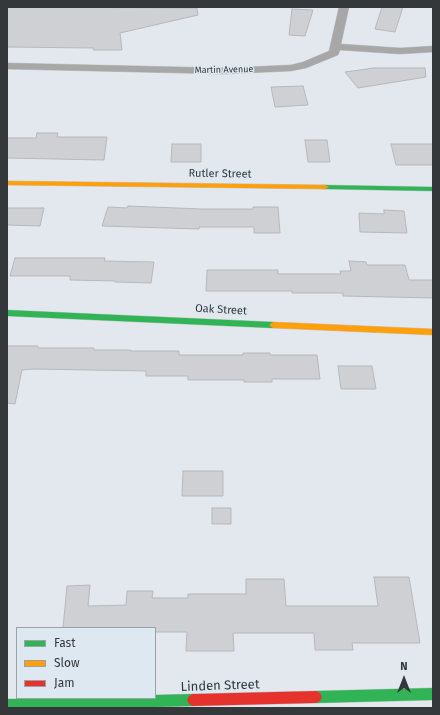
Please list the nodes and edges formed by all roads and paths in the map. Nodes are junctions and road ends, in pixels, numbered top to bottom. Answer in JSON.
{"nodes":[{"id":1,"x":344,"y":7,"type":"edge"},
{"id":2,"x":336,"y":47,"type":"junction"},
{"id":3,"x":433,"y":49,"type":"edge"},
{"id":4,"x":7,"y":66,"type":"edge"},
{"id":5,"x":7,"y":183,"type":"edge"},
{"id":6,"x":433,"y":189,"type":"edge"},
{"id":7,"x":7,"y":313,"type":"edge"},
{"id":8,"x":433,"y":332,"type":"edge"},
{"id":9,"x":433,"y":694,"type":"edge"},
{"id":10,"x":7,"y":705,"type":"edge"}],
"edges":[{"from":1,"to":2,"type":"street"},
{"from":2,"to":3,"type":"street"},
{"from":2,"to":4,"type":"street","name":"Martin Avenue"},
{"from":5,"to":6,"type":"street","name":"Rutler Street"},
{"from":7,"to":8,"type":"street","name":"Oak Street"},
{"from":9,"to":10,"type":"street","name":"Linden Street"}]}
